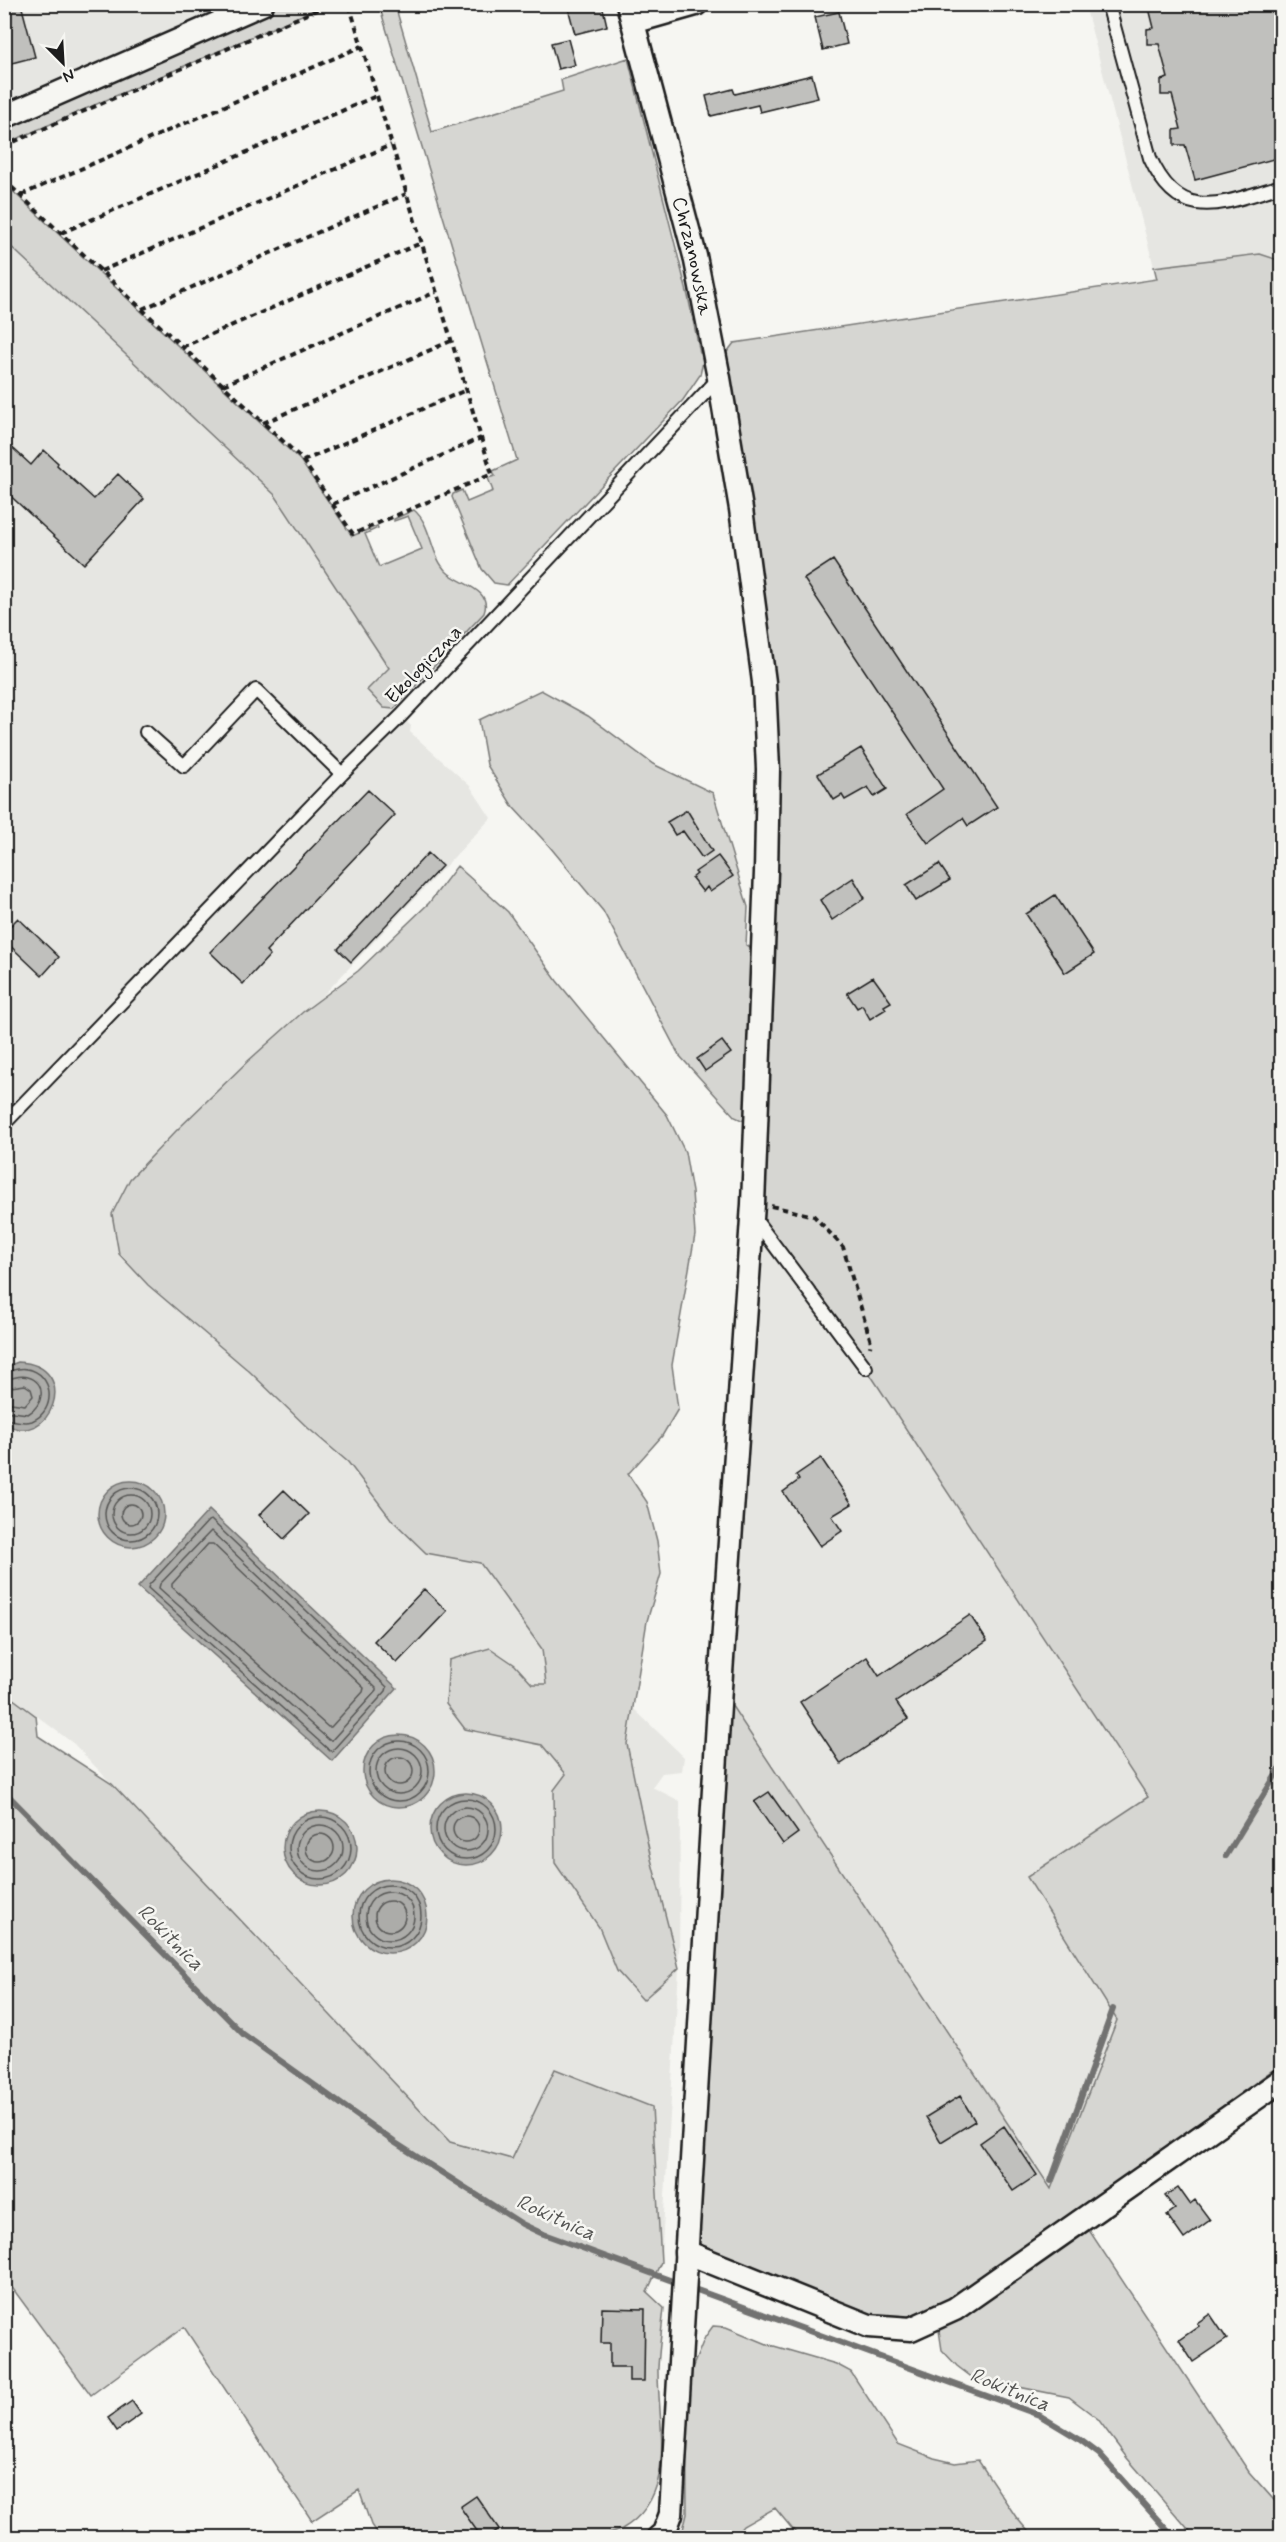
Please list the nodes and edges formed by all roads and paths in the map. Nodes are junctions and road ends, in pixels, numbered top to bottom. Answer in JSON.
{"nodes":[{"id":1,"x":262,"y":4,"type":"edge"},
{"id":2,"x":330,"y":4,"type":"edge"},
{"id":3,"x":349,"y":4,"type":"edge"},
{"id":4,"x":696,"y":4,"type":"edge"},
{"id":5,"x":1108,"y":4,"type":"edge"},
{"id":6,"x":630,"y":13,"type":"edge"},
{"id":7,"x":362,"y":46,"type":"junction"},
{"id":8,"x":376,"y":96,"type":"junction"},
{"id":9,"x":4,"y":117,"type":"edge"},
{"id":10,"x":391,"y":145,"type":"junction"},
{"id":11,"x":4,"y":146,"type":"edge"},
{"id":12,"x":4,"y":180,"type":"edge"},
{"id":13,"x":1281,"y":186,"type":"edge"},
{"id":14,"x":406,"y":194,"type":"junction"},
{"id":15,"x":21,"y":195,"type":"junction"},
{"id":16,"x":61,"y":233,"type":"junction"},
{"id":17,"x":421,"y":243,"type":"junction"},
{"id":18,"x":101,"y":271,"type":"junction"},
{"id":19,"x":436,"y":292,"type":"junction"},
{"id":20,"x":142,"y":309,"type":"junction"},
{"id":21,"x":451,"y":341,"type":"junction"},
{"id":22,"x":182,"y":347,"type":"junction"},
{"id":23,"x":719,"y":378,"type":"junction"},
{"id":24,"x":223,"y":385,"type":"junction"},
{"id":25,"x":466,"y":390,"type":"junction"},
{"id":26,"x":263,"y":423,"type":"junction"},
{"id":27,"x":481,"y":438,"type":"junction"},
{"id":28,"x":303,"y":461,"type":"junction"},
{"id":29,"x":333,"y":504,"type":"junction"},
{"id":30,"x":146,"y":732,"type":"dead end"},
{"id":31,"x":342,"y":774,"type":"junction"},
{"id":32,"x":4,"y":1124,"type":"edge"},
{"id":33,"x":752,"y":1210,"type":"junction"},
{"id":34,"x":867,"y":1368,"type":"joint"},
{"id":35,"x":1281,"y":2080,"type":"edge"},
{"id":36,"x":685,"y":2263,"type":"junction"},
{"id":37,"x":658,"y":2538,"type":"edge"}],
"edges":[{"from":1,"to":9,"type":"street"},
{"from":2,"to":11,"type":"path"},
{"from":3,"to":7,"type":"path"},
{"from":4,"to":6,"type":"street"},
{"from":5,"to":13,"type":"lane"},
{"from":6,"to":23,"type":"street","name":"Chrzanowska"},
{"from":7,"to":8,"type":"path"},
{"from":7,"to":15,"type":"path"},
{"from":8,"to":10,"type":"path"},
{"from":8,"to":16,"type":"path"},
{"from":10,"to":14,"type":"path"},
{"from":10,"to":18,"type":"path"},
{"from":12,"to":15,"type":"path"},
{"from":14,"to":17,"type":"path"},
{"from":14,"to":20,"type":"path"},
{"from":15,"to":16,"type":"path"},
{"from":16,"to":18,"type":"path"},
{"from":17,"to":19,"type":"path"},
{"from":17,"to":22,"type":"path"},
{"from":18,"to":20,"type":"path"},
{"from":19,"to":21,"type":"path"},
{"from":19,"to":24,"type":"path"},
{"from":20,"to":22,"type":"path"},
{"from":21,"to":25,"type":"path"},
{"from":21,"to":26,"type":"path"},
{"from":22,"to":24,"type":"path"},
{"from":23,"to":31,"type":"lane","name":"Ekologiczna"},
{"from":23,"to":33,"type":"street","name":"Chrzanowska"},
{"from":24,"to":26,"type":"path"},
{"from":25,"to":27,"type":"path"},
{"from":25,"to":28,"type":"path"},
{"from":26,"to":28,"type":"path"},
{"from":27,"to":29,"type":"path"},
{"from":27,"to":29,"type":"path"},
{"from":28,"to":29,"type":"path"},
{"from":30,"to":31,"type":"lane"},
{"from":31,"to":32,"type":"lane","name":"Ekologiczna"},
{"from":33,"to":34,"type":"lane"},
{"from":33,"to":34,"type":"path"},
{"from":33,"to":36,"type":"street","name":"Chrzanowska"},
{"from":35,"to":36,"type":"street"},
{"from":36,"to":37,"type":"street","name":"Chrzanowska"}]}
